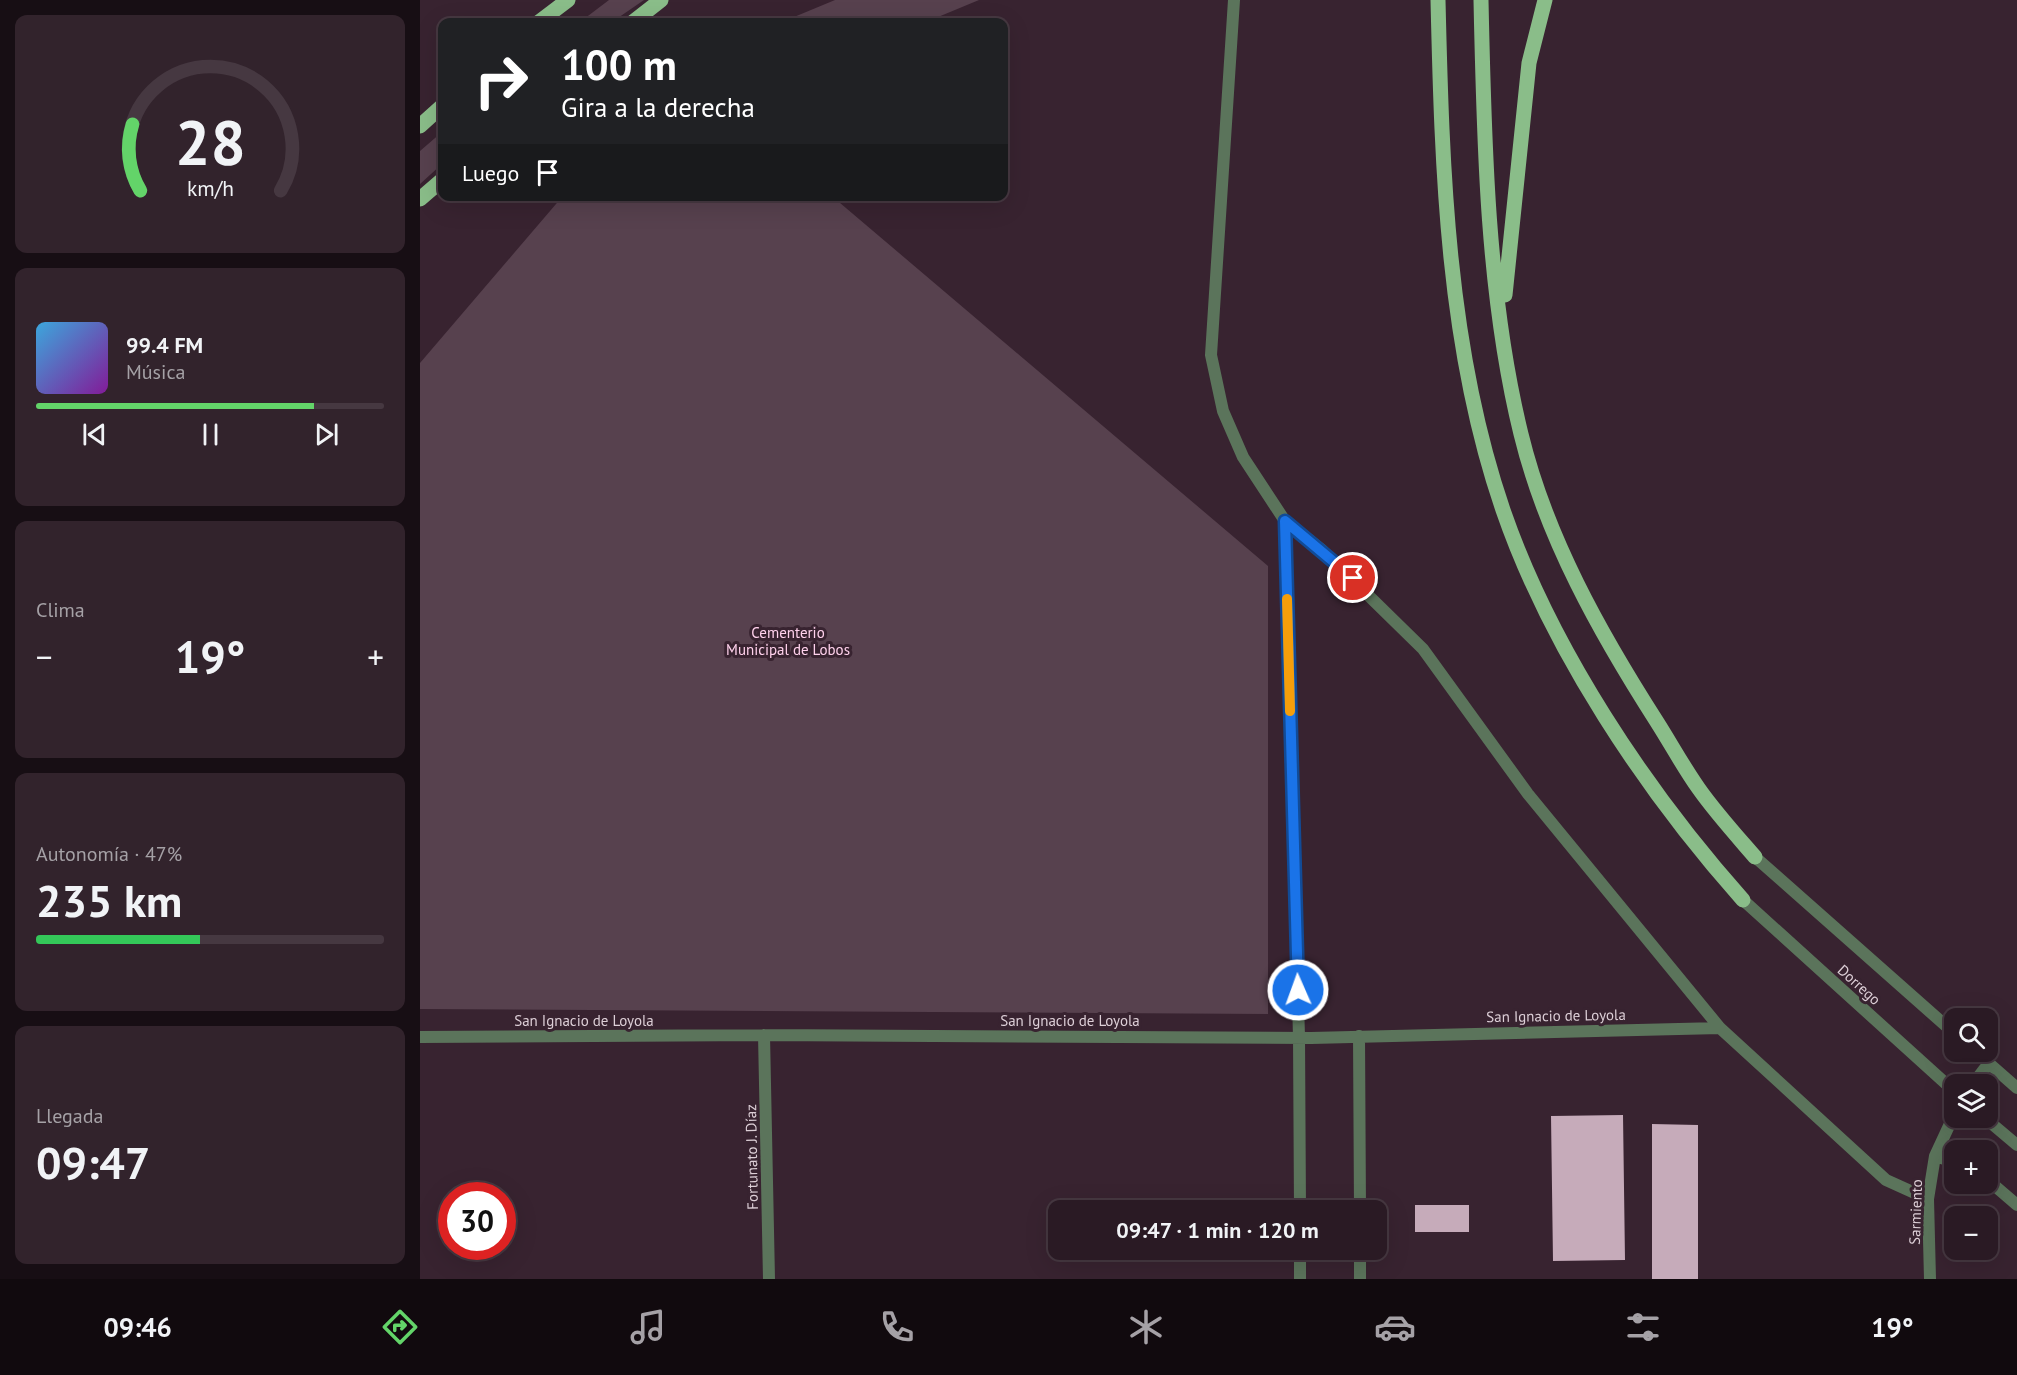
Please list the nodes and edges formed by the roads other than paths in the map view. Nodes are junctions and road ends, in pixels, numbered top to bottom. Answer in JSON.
{"nodes":[{"id":1,"x":568,"y":0,"type":"edge"},
{"id":2,"x":662,"y":0,"type":"edge"},
{"id":3,"x":1234,"y":0,"type":"edge"},
{"id":4,"x":1438,"y":0,"type":"edge"},
{"id":5,"x":1480,"y":0,"type":"edge"},
{"id":6,"x":1545,"y":0,"type":"edge"},
{"id":7,"x":544,"y":18,"type":"edge"},
{"id":8,"x":638,"y":18,"type":"edge"},
{"id":9,"x":438,"y":110,"type":"edge"},
{"id":10,"x":420,"y":126,"type":"edge"},
{"id":11,"x":438,"y":183,"type":"edge"},
{"id":12,"x":420,"y":199,"type":"edge"},
{"id":13,"x":1502,"y":328,"type":"junction"},
{"id":14,"x":1285,"y":521,"type":"junction"},
{"id":15,"x":1755,"y":857,"type":"joint"},
{"id":16,"x":1743,"y":900,"type":"joint"},
{"id":17,"x":1944,"y":1024,"type":"edge"},
{"id":18,"x":1720,"y":1028,"type":"junction"},
{"id":19,"x":764,"y":1035,"type":"junction"},
{"id":20,"x":1359,"y":1036,"type":"junction"},
{"id":21,"x":420,"y":1037,"type":"edge"},
{"id":22,"x":1299,"y":1037,"type":"junction"},
{"id":23,"x":1989,"y":1063,"type":"joint"},
{"id":24,"x":1981,"y":1074,"type":"edge"},
{"id":25,"x":1944,"y":1082,"type":"edge"},
{"id":26,"x":2017,"y":1088,"type":"edge"},
{"id":27,"x":1948,"y":1128,"type":"edge"},
{"id":28,"x":1997,"y":1128,"type":"edge"},
{"id":29,"x":2017,"y":1145,"type":"edge"},
{"id":30,"x":1935,"y":1156,"type":"junction"},
{"id":31,"x":1944,"y":1159,"type":"edge"},
{"id":32,"x":1998,"y":1189,"type":"edge"},
{"id":33,"x":1928,"y":1199,"type":"junction"},
{"id":34,"x":1300,"y":1200,"type":"edge"},
{"id":35,"x":1360,"y":1200,"type":"edge"},
{"id":36,"x":2017,"y":1206,"type":"edge"},
{"id":37,"x":1300,"y":1260,"type":"edge"},
{"id":38,"x":1360,"y":1260,"type":"edge"},
{"id":39,"x":769,"y":1279,"type":"edge"},
{"id":40,"x":1300,"y":1279,"type":"edge"},
{"id":41,"x":1360,"y":1279,"type":"edge"},
{"id":42,"x":1929,"y":1279,"type":"edge"}],
"edges":[{"from":1,"to":7,"type":"main road"},
{"from":2,"to":8,"type":"main road"},
{"from":3,"to":14,"type":"street"},
{"from":4,"to":16,"type":"main road"},
{"from":5,"to":13,"type":"main road"},
{"from":6,"to":13,"type":"main road"},
{"from":9,"to":10,"type":"main road"},
{"from":11,"to":12,"type":"main road"},
{"from":13,"to":15,"type":"main road"},
{"from":14,"to":18,"type":"street"},
{"from":14,"to":22,"type":"street"},
{"from":15,"to":17,"type":"street","name":"Dorrego"},
{"from":16,"to":25,"type":"street","name":"Dorrego"},
{"from":18,"to":20,"type":"street","name":"San Ignacio de Loyola"},
{"from":18,"to":33,"type":"street"},
{"from":19,"to":21,"type":"street","name":"San Ignacio de Loyola"},
{"from":19,"to":22,"type":"street","name":"San Ignacio de Loyola"},
{"from":19,"to":39,"type":"street","name":"Fortunato J. Díaz"},
{"from":20,"to":22,"type":"street","name":"San Ignacio de Loyola"},
{"from":20,"to":35,"type":"street"},
{"from":22,"to":34,"type":"street"},
{"from":23,"to":24,"type":"street"},
{"from":23,"to":26,"type":"street"},
{"from":27,"to":30,"type":"street","name":"Sarmiento"},
{"from":28,"to":29,"type":"street"},
{"from":30,"to":31,"type":"street"},
{"from":30,"to":33,"type":"street","name":"Sarmiento"},
{"from":32,"to":36,"type":"street"},
{"from":33,"to":42,"type":"street","name":"Sarmiento"},
{"from":37,"to":40,"type":"street"},
{"from":38,"to":41,"type":"street"}]}
